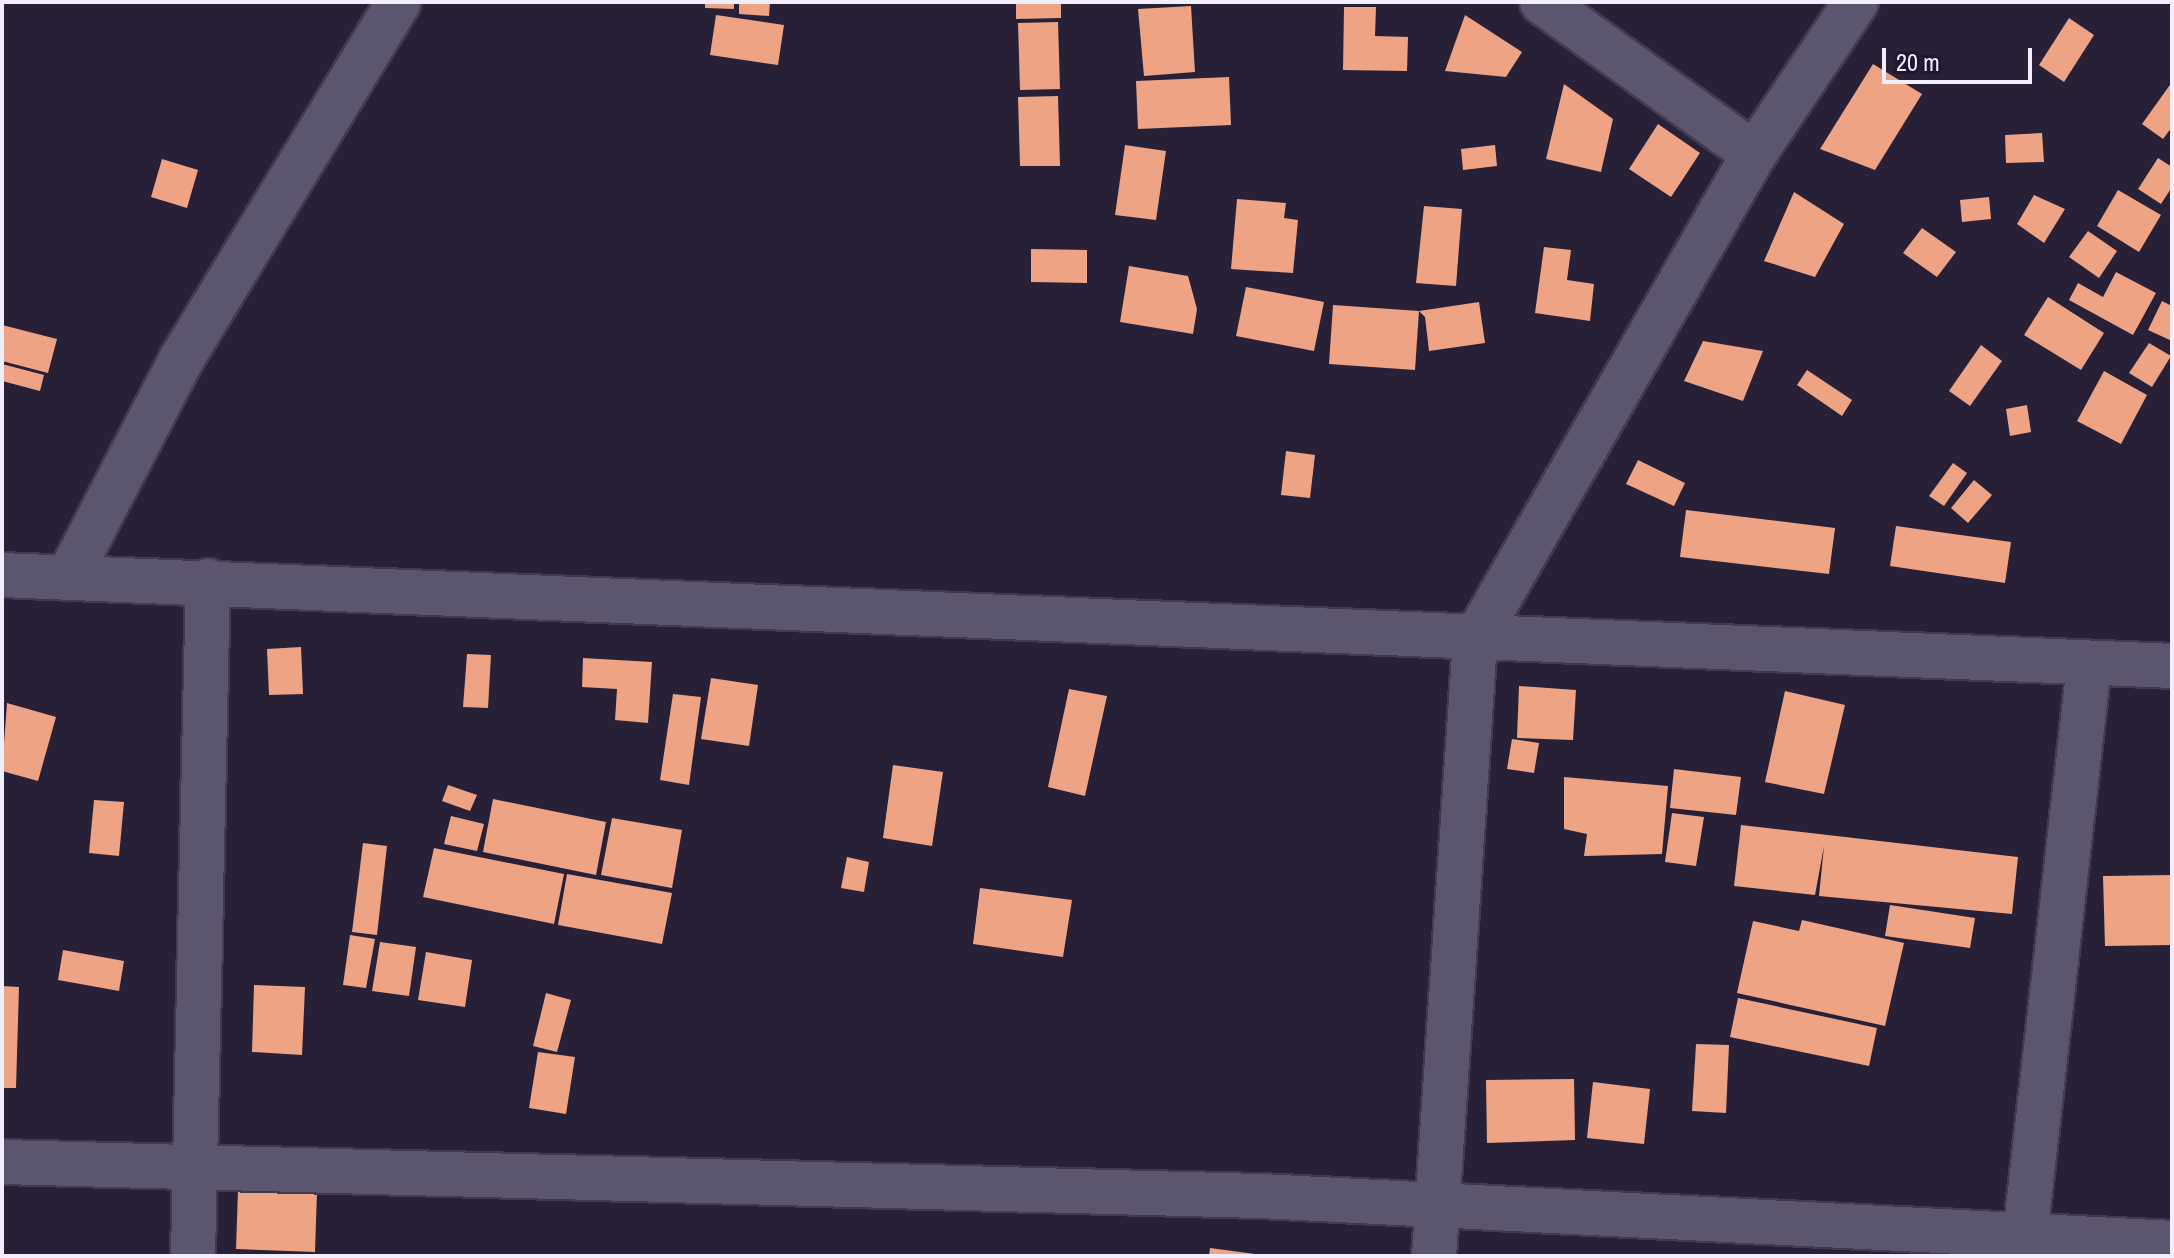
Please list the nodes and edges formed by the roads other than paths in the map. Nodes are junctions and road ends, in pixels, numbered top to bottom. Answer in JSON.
{"nodes":[{"id":1,"x":1542,"y":2,"type":"edge"},
{"id":2,"x":1856,"y":2,"type":"edge"},
{"id":3,"x":395,"y":3,"type":"edge"},
{"id":4,"x":1754,"y":154,"type":"junction"},
{"id":5,"x":2,"y":575,"type":"edge"},
{"id":6,"x":68,"y":578,"type":"junction"},
{"id":7,"x":208,"y":581,"type":"junction"},
{"id":8,"x":1475,"y":640,"type":"junction"},
{"id":9,"x":2089,"y":665,"type":"junction"},
{"id":10,"x":2172,"y":666,"type":"edge"},
{"id":11,"x":2,"y":1162,"type":"edge"},
{"id":12,"x":196,"y":1167,"type":"junction"},
{"id":13,"x":1437,"y":1207,"type":"junction"},
{"id":14,"x":2025,"y":1236,"type":"junction"},
{"id":15,"x":2172,"y":1243,"type":"edge"},
{"id":16,"x":193,"y":1256,"type":"edge"},
{"id":17,"x":1434,"y":1256,"type":"edge"}],
"edges":[{"from":1,"to":4,"type":"street"},
{"from":2,"to":4,"type":"street"},
{"from":3,"to":6,"type":"street"},
{"from":4,"to":8,"type":"street"},
{"from":5,"to":6,"type":"street"},
{"from":6,"to":7,"type":"street"},
{"from":7,"to":8,"type":"street"},
{"from":7,"to":12,"type":"street"},
{"from":8,"to":9,"type":"street"},
{"from":8,"to":13,"type":"street"},
{"from":9,"to":10,"type":"street"},
{"from":9,"to":14,"type":"street"},
{"from":11,"to":12,"type":"street"},
{"from":12,"to":13,"type":"street"},
{"from":12,"to":16,"type":"street"},
{"from":13,"to":14,"type":"street"},
{"from":13,"to":17,"type":"street"},
{"from":14,"to":15,"type":"street"}]}
